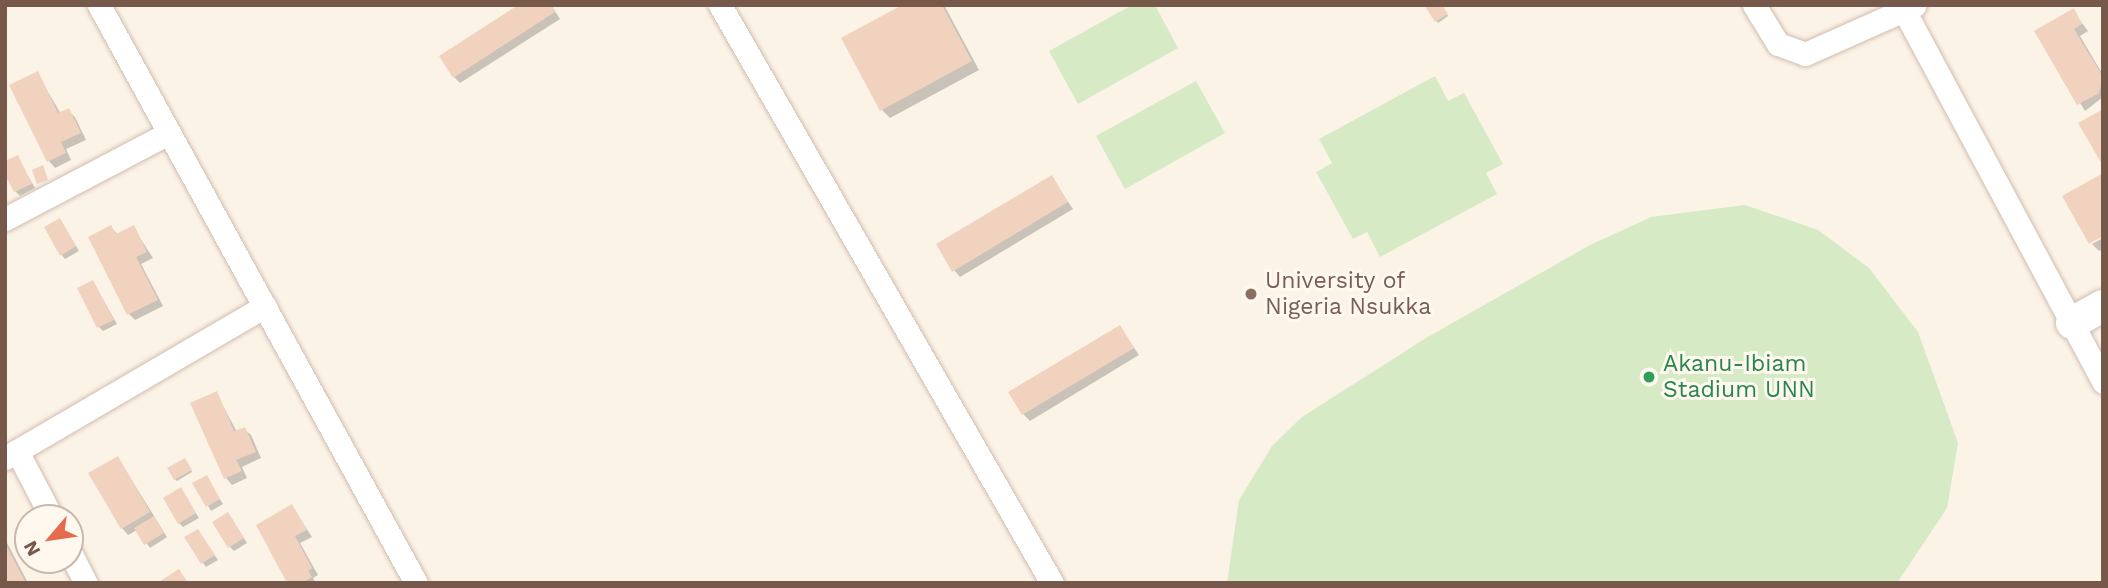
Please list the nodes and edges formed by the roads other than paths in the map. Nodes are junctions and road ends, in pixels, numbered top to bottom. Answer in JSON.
{"nodes":[{"id":1,"x":99,"y":5,"type":"edge"},
{"id":2,"x":720,"y":5,"type":"edge"},
{"id":3,"x":1754,"y":5,"type":"edge"},
{"id":4,"x":1910,"y":8,"type":"edge"},
{"id":5,"x":169,"y":133,"type":"junction"},
{"id":6,"x":5,"y":219,"type":"edge"},
{"id":7,"x":265,"y":306,"type":"junction"},
{"id":8,"x":2103,"y":306,"type":"edge"},
{"id":9,"x":2071,"y":323,"type":"junction"},
{"id":10,"x":2103,"y":382,"type":"edge"},
{"id":11,"x":11,"y":454,"type":"edge"},
{"id":12,"x":43,"y":504,"type":"edge"},
{"id":13,"x":416,"y":583,"type":"edge"},
{"id":14,"x":1052,"y":583,"type":"edge"}],
"edges":[{"from":1,"to":5,"type":"street"},
{"from":2,"to":14,"type":"street"},
{"from":3,"to":4,"type":"street"},
{"from":4,"to":9,"type":"street"},
{"from":5,"to":6,"type":"street"},
{"from":5,"to":7,"type":"street"},
{"from":7,"to":11,"type":"street"},
{"from":7,"to":13,"type":"street"},
{"from":8,"to":9,"type":"street"},
{"from":9,"to":10,"type":"street"},
{"from":11,"to":12,"type":"street"}]}
